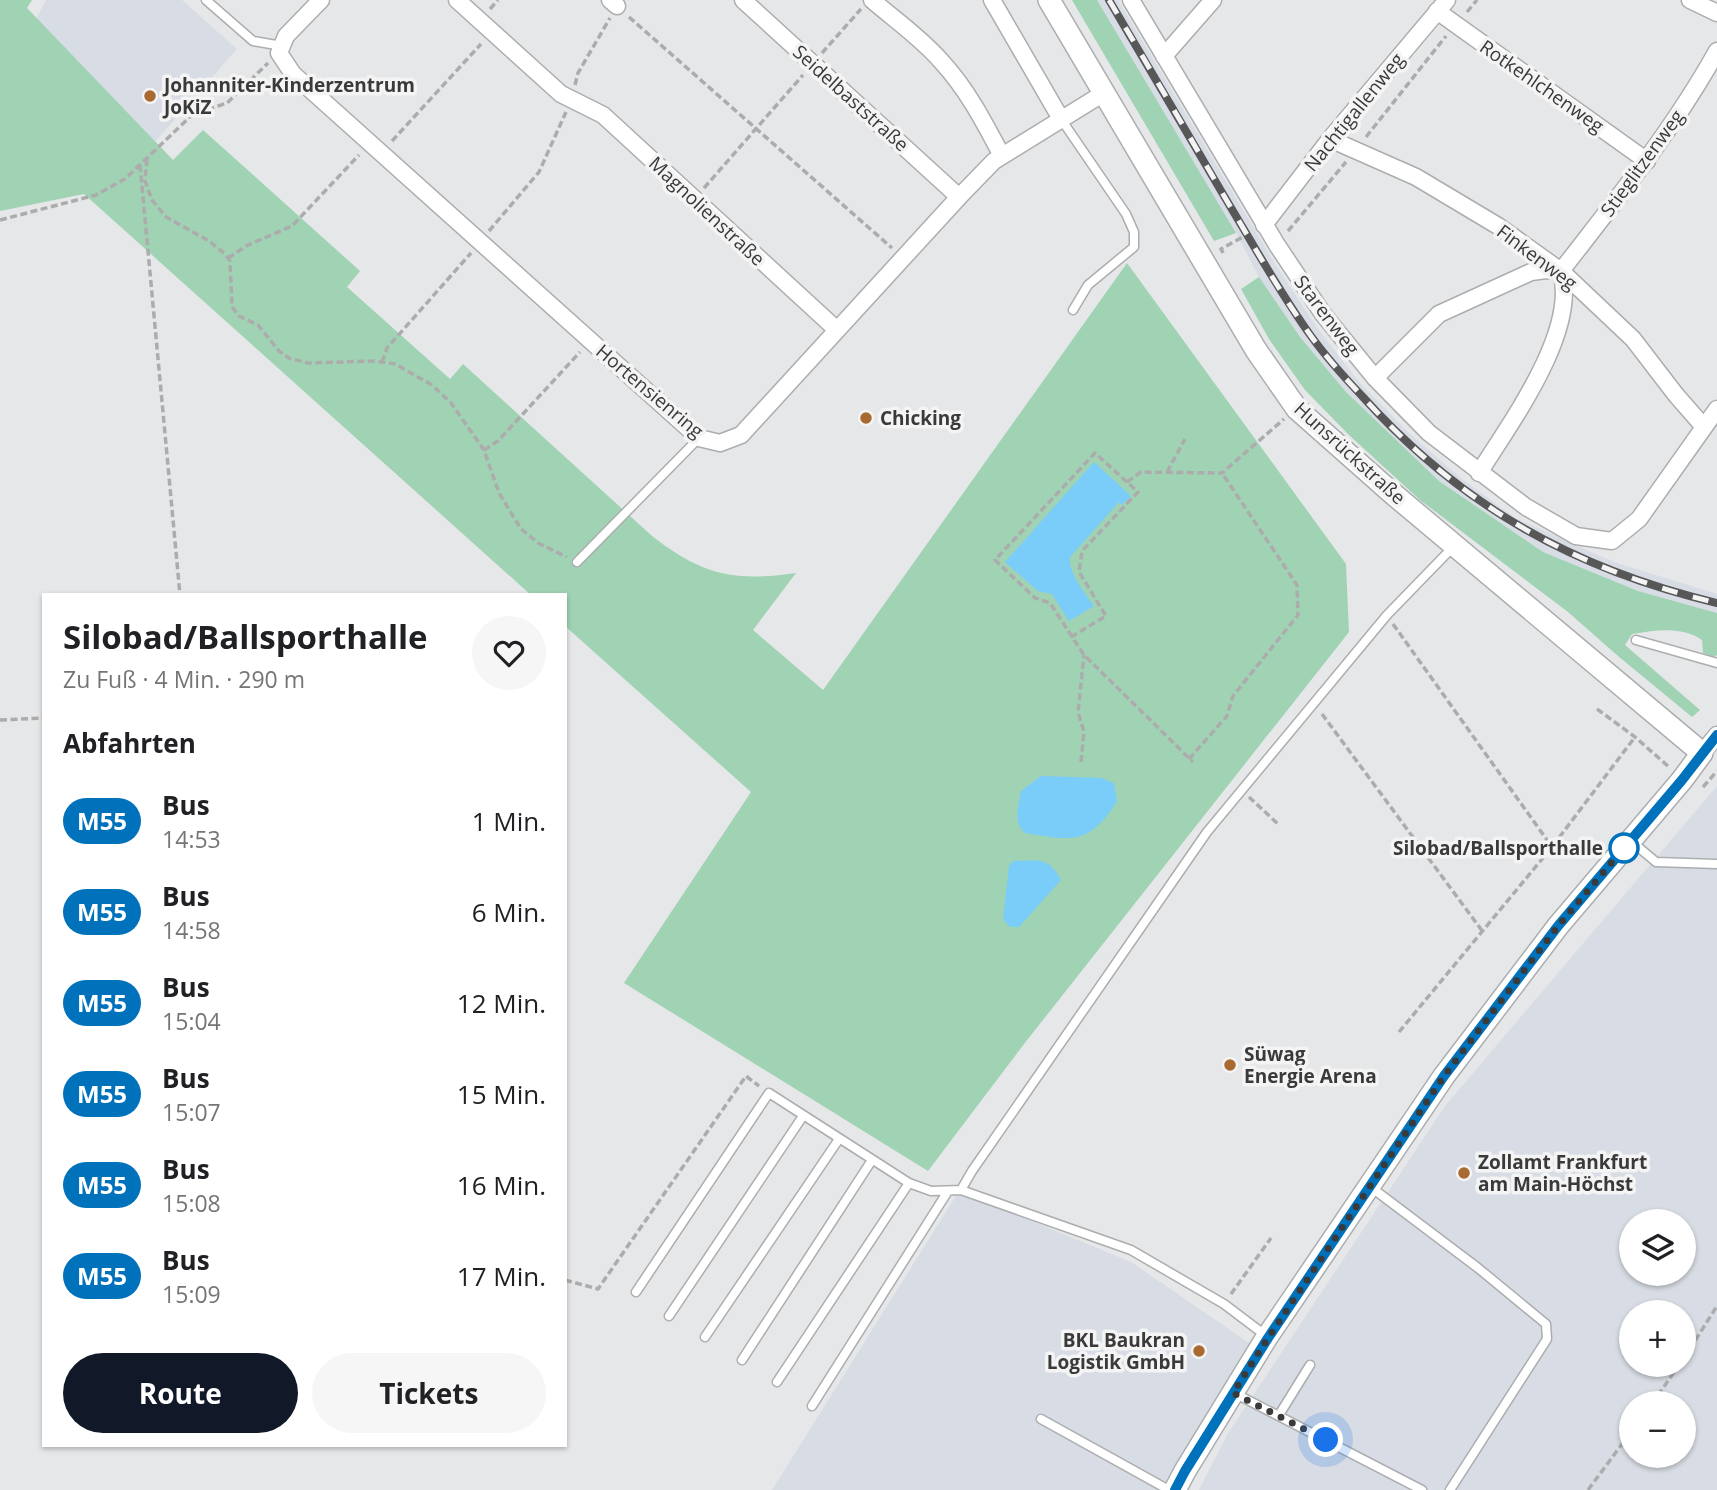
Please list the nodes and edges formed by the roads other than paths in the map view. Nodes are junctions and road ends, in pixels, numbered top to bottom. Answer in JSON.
{"nodes":[{"id":1,"x":206,"y":0,"type":"edge"},
{"id":2,"x":321,"y":0,"type":"edge"},
{"id":3,"x":457,"y":0,"type":"edge"},
{"id":4,"x":743,"y":0,"type":"edge"},
{"id":5,"x":872,"y":0,"type":"edge"},
{"id":6,"x":992,"y":0,"type":"edge"},
{"id":7,"x":1049,"y":0,"type":"edge"},
{"id":8,"x":1131,"y":0,"type":"edge"},
{"id":9,"x":1213,"y":0,"type":"edge"},
{"id":10,"x":1690,"y":0,"type":"edge"},
{"id":11,"x":1442,"y":6,"type":"edge"},
{"id":12,"x":1717,"y":13,"type":"edge"},
{"id":13,"x":280,"y":49,"type":"junction"},
{"id":14,"x":1717,"y":51,"type":"edge"},
{"id":15,"x":1164,"y":56,"type":"junction"},
{"id":16,"x":1104,"y":93,"type":"junction"},
{"id":17,"x":1061,"y":119,"type":"junction"},
{"id":18,"x":1330,"y":139,"type":"junction"},
{"id":19,"x":1002,"y":156,"type":"junction"},
{"id":20,"x":1647,"y":161,"type":"junction"},
{"id":21,"x":959,"y":197,"type":"junction"},
{"id":22,"x":1264,"y":225,"type":"junction"},
{"id":23,"x":1561,"y":271,"type":"junction"},
{"id":24,"x":1073,"y":310,"type":"dead end"},
{"id":25,"x":836,"y":330,"type":"junction"},
{"id":26,"x":1376,"y":379,"type":"junction"},
{"id":27,"x":1717,"y":409,"type":"edge"},
{"id":28,"x":1704,"y":427,"type":"junction"},
{"id":29,"x":699,"y":438,"type":"junction"},
{"id":30,"x":1479,"y":473,"type":"junction"},
{"id":31,"x":1456,"y":544,"type":"junction"},
{"id":32,"x":577,"y":562,"type":"road end"},
{"id":33,"x":1636,"y":640,"type":"dead end"},
{"id":34,"x":1717,"y":663,"type":"edge"},
{"id":35,"x":1717,"y":735,"type":"edge"},
{"id":36,"x":1702,"y":752,"type":"junction"},
{"id":37,"x":1631,"y":841,"type":"junction"},
{"id":38,"x":1717,"y":864,"type":"edge"},
{"id":39,"x":803,"y":1116,"type":"junction"},
{"id":40,"x":839,"y":1139,"type":"junction"},
{"id":41,"x":872,"y":1160,"type":"junction"},
{"id":42,"x":909,"y":1183,"type":"junction"},
{"id":43,"x":1369,"y":1186,"type":"junction"},
{"id":44,"x":961,"y":1190,"type":"junction"},
{"id":45,"x":948,"y":1191,"type":"junction"},
{"id":46,"x":636,"y":1292,"type":"dead end"},
{"id":47,"x":669,"y":1316,"type":"dead end"},
{"id":48,"x":705,"y":1337,"type":"dead end"},
{"id":49,"x":1268,"y":1338,"type":"junction"},
{"id":50,"x":742,"y":1360,"type":"dead end"},
{"id":51,"x":1310,"y":1365,"type":"dead end"},
{"id":52,"x":777,"y":1382,"type":"dead end"},
{"id":53,"x":1233,"y":1393,"type":"junction"},
{"id":54,"x":812,"y":1406,"type":"dead end"},
{"id":55,"x":1279,"y":1415,"type":"junction"},
{"id":56,"x":1041,"y":1419,"type":"dead end"},
{"id":57,"x":1169,"y":1490,"type":"edge"},
{"id":58,"x":1175,"y":1490,"type":"edge"},
{"id":59,"x":1422,"y":1490,"type":"edge"},
{"id":60,"x":1450,"y":1490,"type":"edge"}],
"edges":[{"from":1,"to":13,"type":"lane"},
{"from":2,"to":13,"type":"street"},
{"from":3,"to":25,"type":"street","name":"Magnolienstraße"},
{"from":4,"to":21,"type":"street","name":"Seidelbaststraße"},
{"from":5,"to":19,"type":"street"},
{"from":6,"to":17,"type":"street"},
{"from":7,"to":16,"type":"main road","name":"Hunsrückstraße"},
{"from":8,"to":15,"type":"street","name":"Starenweg"},
{"from":9,"to":15,"type":"street"},
{"from":10,"to":12,"type":"street"},
{"from":11,"to":18,"type":"street","name":"Nachtigallenweg"},
{"from":11,"to":20,"type":"street","name":"Rotkehlchenweg"},
{"from":13,"to":29,"type":"street","name":"Hortensienring"},
{"from":14,"to":20,"type":"street","name":"Stieglitzenweg"},
{"from":15,"to":22,"type":"street","name":"Starenweg"},
{"from":16,"to":17,"type":"street","name":"Hortensienring"},
{"from":16,"to":31,"type":"main road","name":"Hunsrückstraße"},
{"from":17,"to":19,"type":"street","name":"Hortensienring"},
{"from":17,"to":24,"type":"lane"},
{"from":18,"to":22,"type":"street","name":"Nachtigallenweg"},
{"from":18,"to":23,"type":"street","name":"Finkenweg"},
{"from":19,"to":21,"type":"street","name":"Hortensienring"},
{"from":20,"to":23,"type":"street","name":"Stieglitzenweg"},
{"from":21,"to":25,"type":"street","name":"Hortensienring"},
{"from":22,"to":26,"type":"street","name":"Starenweg"},
{"from":23,"to":26,"type":"street"},
{"from":23,"to":28,"type":"street","name":"Finkenweg"},
{"from":23,"to":30,"type":"street"},
{"from":25,"to":29,"type":"street","name":"Hortensienring"},
{"from":26,"to":30,"type":"street","name":"Starenweg"},
{"from":27,"to":28,"type":"street"},
{"from":28,"to":30,"type":"street","name":"Starenweg"},
{"from":29,"to":32,"type":"lane"},
{"from":31,"to":36,"type":"main road","name":"Hunsrückstraße"},
{"from":31,"to":44,"type":"lane"},
{"from":33,"to":34,"type":"lane"},
{"from":35,"to":36,"type":"street"},
{"from":36,"to":37,"type":"main road"},
{"from":37,"to":38,"type":"lane"},
{"from":37,"to":43,"type":"main road"},
{"from":39,"to":40,"type":"lane"},
{"from":39,"to":46,"type":"lane"},
{"from":39,"to":47,"type":"lane"},
{"from":40,"to":41,"type":"lane"},
{"from":40,"to":48,"type":"lane"},
{"from":41,"to":42,"type":"lane"},
{"from":41,"to":50,"type":"lane"},
{"from":42,"to":45,"type":"lane"},
{"from":42,"to":52,"type":"lane"},
{"from":43,"to":49,"type":"main road"},
{"from":43,"to":60,"type":"lane"},
{"from":44,"to":45,"type":"lane"},
{"from":44,"to":49,"type":"lane"},
{"from":45,"to":54,"type":"lane"},
{"from":49,"to":53,"type":"main road"},
{"from":51,"to":55,"type":"lane"},
{"from":53,"to":55,"type":"lane"},
{"from":53,"to":58,"type":"main road"},
{"from":55,"to":59,"type":"lane"},
{"from":56,"to":57,"type":"lane"}]}
